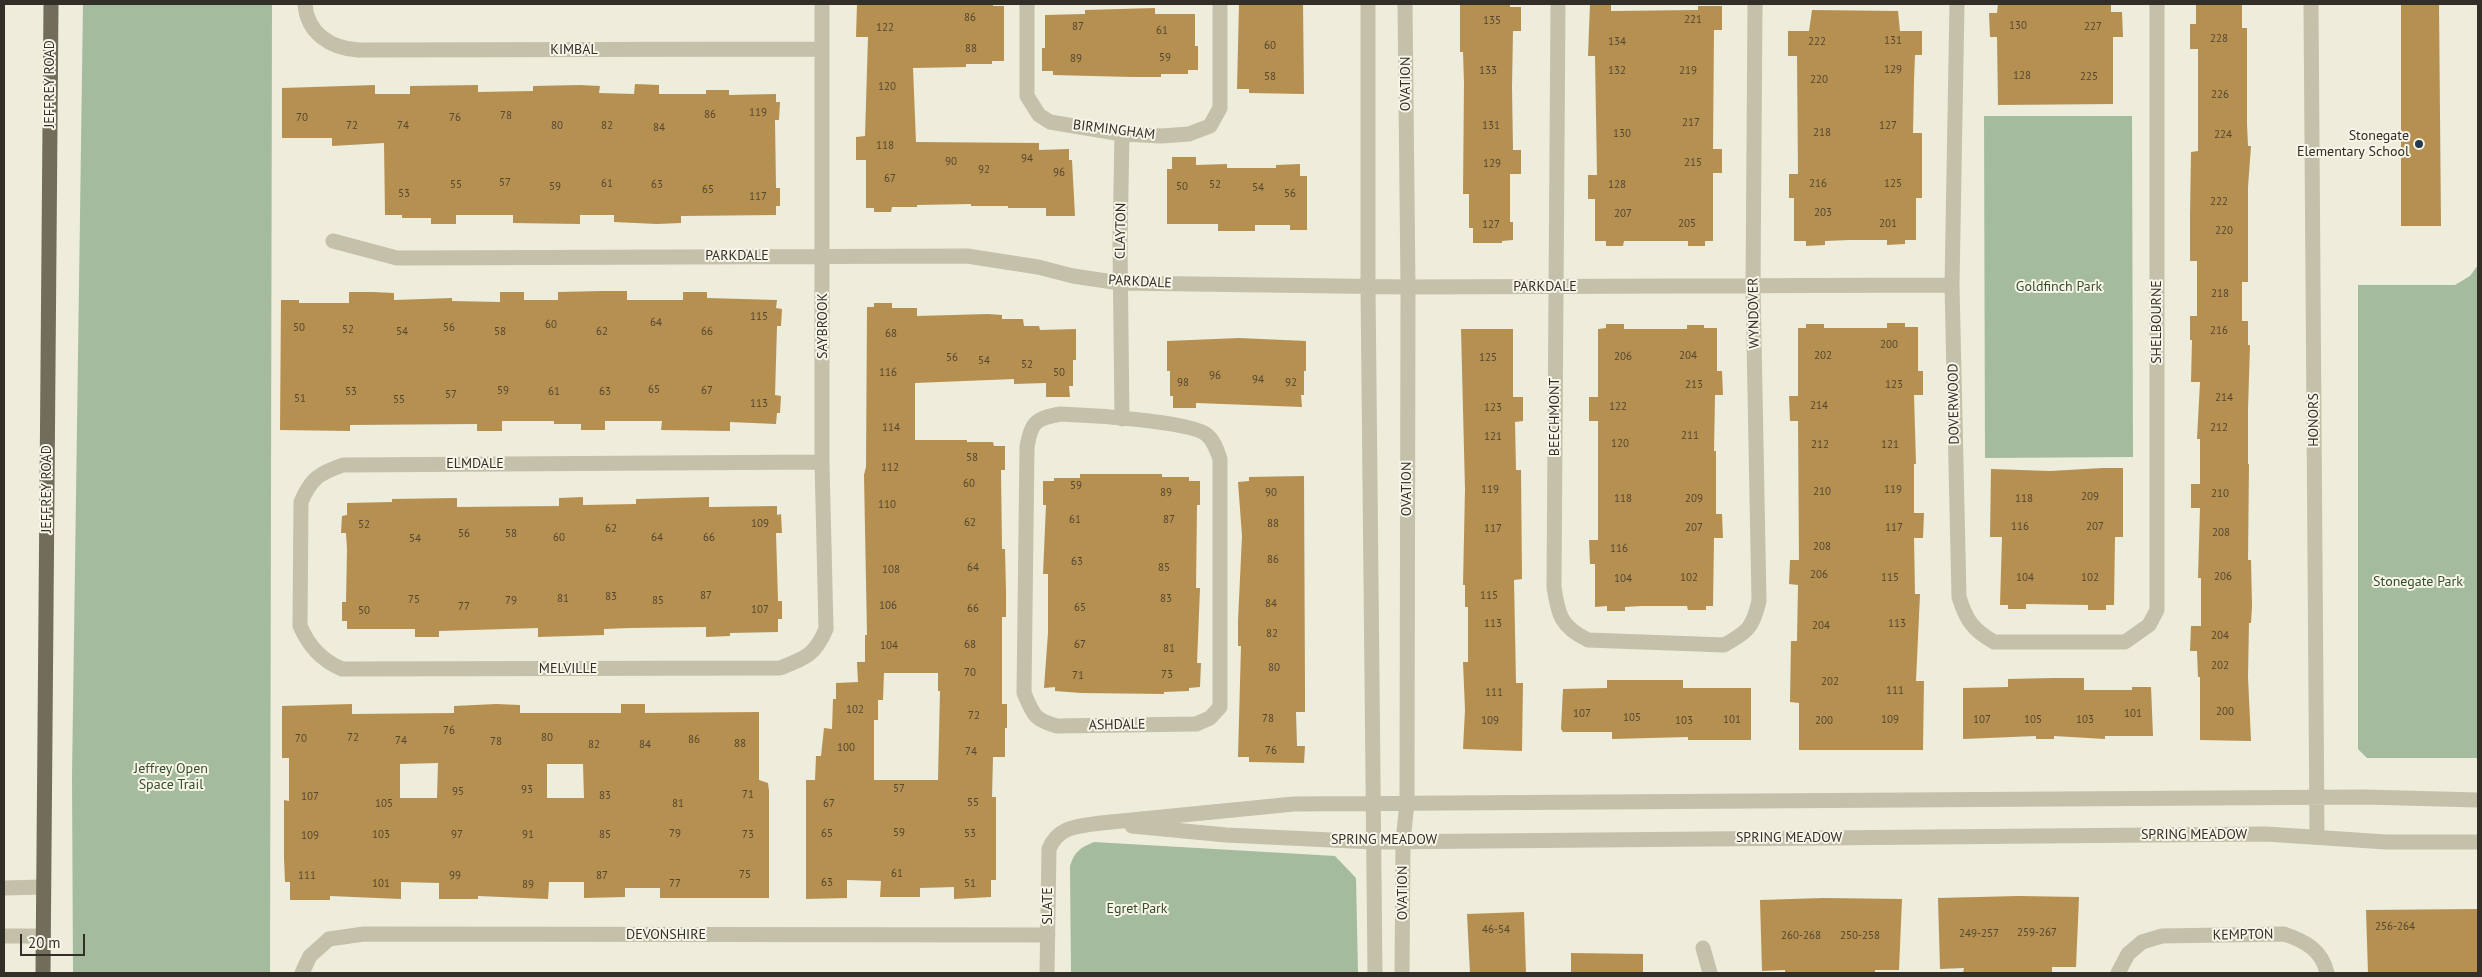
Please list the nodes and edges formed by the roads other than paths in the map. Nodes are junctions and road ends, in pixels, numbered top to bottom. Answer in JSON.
{"nodes":[{"id":1,"x":51,"y":4,"type":"edge"},
{"id":2,"x":305,"y":4,"type":"edge"},
{"id":3,"x":822,"y":4,"type":"edge"},
{"id":4,"x":1027,"y":4,"type":"edge"},
{"id":5,"x":1220,"y":4,"type":"edge"},
{"id":6,"x":1368,"y":4,"type":"edge"},
{"id":7,"x":1405,"y":4,"type":"edge"},
{"id":8,"x":1558,"y":4,"type":"edge"},
{"id":9,"x":1754,"y":4,"type":"edge"},
{"id":10,"x":1957,"y":4,"type":"edge"},
{"id":11,"x":2157,"y":4,"type":"edge"},
{"id":12,"x":2311,"y":4,"type":"edge"},
{"id":13,"x":821,"y":50,"type":"junction"},
{"id":14,"x":1122,"y":134,"type":"junction"},
{"id":15,"x":332,"y":241,"type":"dead end"},
{"id":16,"x":823,"y":255,"type":"junction"},
{"id":17,"x":1120,"y":282,"type":"junction"},
{"id":18,"x":1952,"y":285,"type":"junction"},
{"id":19,"x":1368,"y":286,"type":"junction"},
{"id":20,"x":1408,"y":287,"type":"junction"},
{"id":21,"x":1555,"y":287,"type":"junction"},
{"id":22,"x":1753,"y":287,"type":"junction"},
{"id":23,"x":1122,"y":419,"type":"junction"},
{"id":24,"x":822,"y":462,"type":"junction"},
{"id":25,"x":1754,"y":622,"type":"joint"},
{"id":26,"x":2139,"y":634,"type":"joint"},
{"id":27,"x":819,"y":647,"type":"joint"},
{"id":28,"x":316,"y":653,"type":"joint"},
{"id":29,"x":2316,"y":799,"type":"junction"},
{"id":30,"x":2478,"y":800,"type":"edge"},
{"id":31,"x":1372,"y":803,"type":"junction"},
{"id":32,"x":1407,"y":803,"type":"junction"},
{"id":33,"x":1101,"y":822,"type":"junction"},
{"id":34,"x":2317,"y":836,"type":"junction"},
{"id":35,"x":1053,"y":839,"type":"joint"},
{"id":36,"x":1403,"y":840,"type":"junction"},
{"id":37,"x":1373,"y":842,"type":"junction"},
{"id":38,"x":2478,"y":842,"type":"edge"},
{"id":39,"x":43,"y":887,"type":"junction"},
{"id":40,"x":4,"y":888,"type":"edge"},
{"id":41,"x":1048,"y":935,"type":"junction"},
{"id":42,"x":4,"y":936,"type":"edge"},
{"id":43,"x":43,"y":936,"type":"junction"},
{"id":44,"x":1703,"y":948,"type":"dead end"},
{"id":45,"x":43,"y":973,"type":"edge"},
{"id":46,"x":302,"y":973,"type":"edge"},
{"id":47,"x":1048,"y":973,"type":"edge"},
{"id":48,"x":1375,"y":973,"type":"edge"},
{"id":49,"x":1402,"y":973,"type":"edge"},
{"id":50,"x":1710,"y":973,"type":"edge"},
{"id":51,"x":2118,"y":973,"type":"edge"},
{"id":52,"x":2327,"y":973,"type":"edge"}],
"edges":[{"from":1,"to":39,"type":"main road","name":"JEFFREY ROAD"},
{"from":2,"to":13,"type":"street","name":"KIMBAL"},
{"from":3,"to":13,"type":"street","name":"SAYBROOK"},
{"from":4,"to":14,"type":"street","name":"BIRMINGHAM"},
{"from":5,"to":14,"type":"street","name":"BIRMINGHAM"},
{"from":6,"to":19,"type":"street","name":"OVATION"},
{"from":7,"to":20,"type":"street","name":"OVATION"},
{"from":8,"to":21,"type":"street","name":"BEECHMONT"},
{"from":9,"to":22,"type":"street","name":"WYNDOVER"},
{"from":10,"to":18,"type":"street","name":"DOVERWOOD"},
{"from":11,"to":26,"type":"street","name":"SHELBOURNE"},
{"from":12,"to":29,"type":"street","name":"HONORS"},
{"from":13,"to":16,"type":"street","name":"SAYBROOK"},
{"from":14,"to":17,"type":"street","name":"CLAYTON"},
{"from":15,"to":16,"type":"street","name":"PARKDALE"},
{"from":16,"to":17,"type":"street","name":"PARKDALE"},
{"from":16,"to":24,"type":"street","name":"SAYBROOK"},
{"from":17,"to":19,"type":"street","name":"PARKDALE"},
{"from":17,"to":23,"type":"street","name":"CLAYTON"},
{"from":18,"to":22,"type":"street","name":"PARKDALE"},
{"from":18,"to":26,"type":"street","name":"DOVERWOOD"},
{"from":19,"to":20,"type":"street","name":"PARKDALE"},
{"from":19,"to":31,"type":"street","name":"OVATION"},
{"from":20,"to":21,"type":"street","name":"PARKDALE"},
{"from":20,"to":32,"type":"street","name":"OVATION"},
{"from":21,"to":22,"type":"street","name":"PARKDALE"},
{"from":21,"to":25,"type":"street","name":"BEECHMONT"},
{"from":22,"to":25,"type":"street","name":"WYNDOVER"},
{"from":23,"to":23,"type":"street","name":"ASHDALE"},
{"from":24,"to":27,"type":"street","name":"SAYBROOK"},
{"from":24,"to":28,"type":"street","name":"ELMDALE"},
{"from":27,"to":28,"type":"street","name":"MELVILLE"},
{"from":29,"to":30,"type":"street","name":"SPRING MEADOW"},
{"from":29,"to":32,"type":"street","name":"SPRING MEADOW"},
{"from":29,"to":34,"type":"street","name":"HONORS"},
{"from":31,"to":32,"type":"street","name":"SPRING MEADOW"},
{"from":31,"to":33,"type":"street","name":"SPRING MEADOW"},
{"from":31,"to":37,"type":"street","name":"OVATION"},
{"from":32,"to":36,"type":"street","name":"OVATION"},
{"from":33,"to":35,"type":"street","name":"SPRING MEADOW"},
{"from":33,"to":37,"type":"street","name":"SPRING MEADOW"},
{"from":34,"to":36,"type":"street","name":"SPRING MEADOW"},
{"from":34,"to":38,"type":"street","name":"SPRING MEADOW"},
{"from":35,"to":41,"type":"street","name":"SLATE"},
{"from":36,"to":37,"type":"street","name":"SPRING MEADOW"},
{"from":36,"to":49,"type":"street","name":"OVATION"},
{"from":37,"to":48,"type":"street","name":"OVATION"},
{"from":39,"to":40,"type":"street"},
{"from":39,"to":43,"type":"main road","name":"JEFFREY ROAD"},
{"from":41,"to":46,"type":"street","name":"DEVONSHIRE"},
{"from":41,"to":47,"type":"street","name":"SLATE"},
{"from":42,"to":43,"type":"street"},
{"from":43,"to":45,"type":"main road","name":"JEFFREY ROAD"},
{"from":44,"to":50,"type":"street"},
{"from":51,"to":52,"type":"street","name":"KEMPTON"}]}
